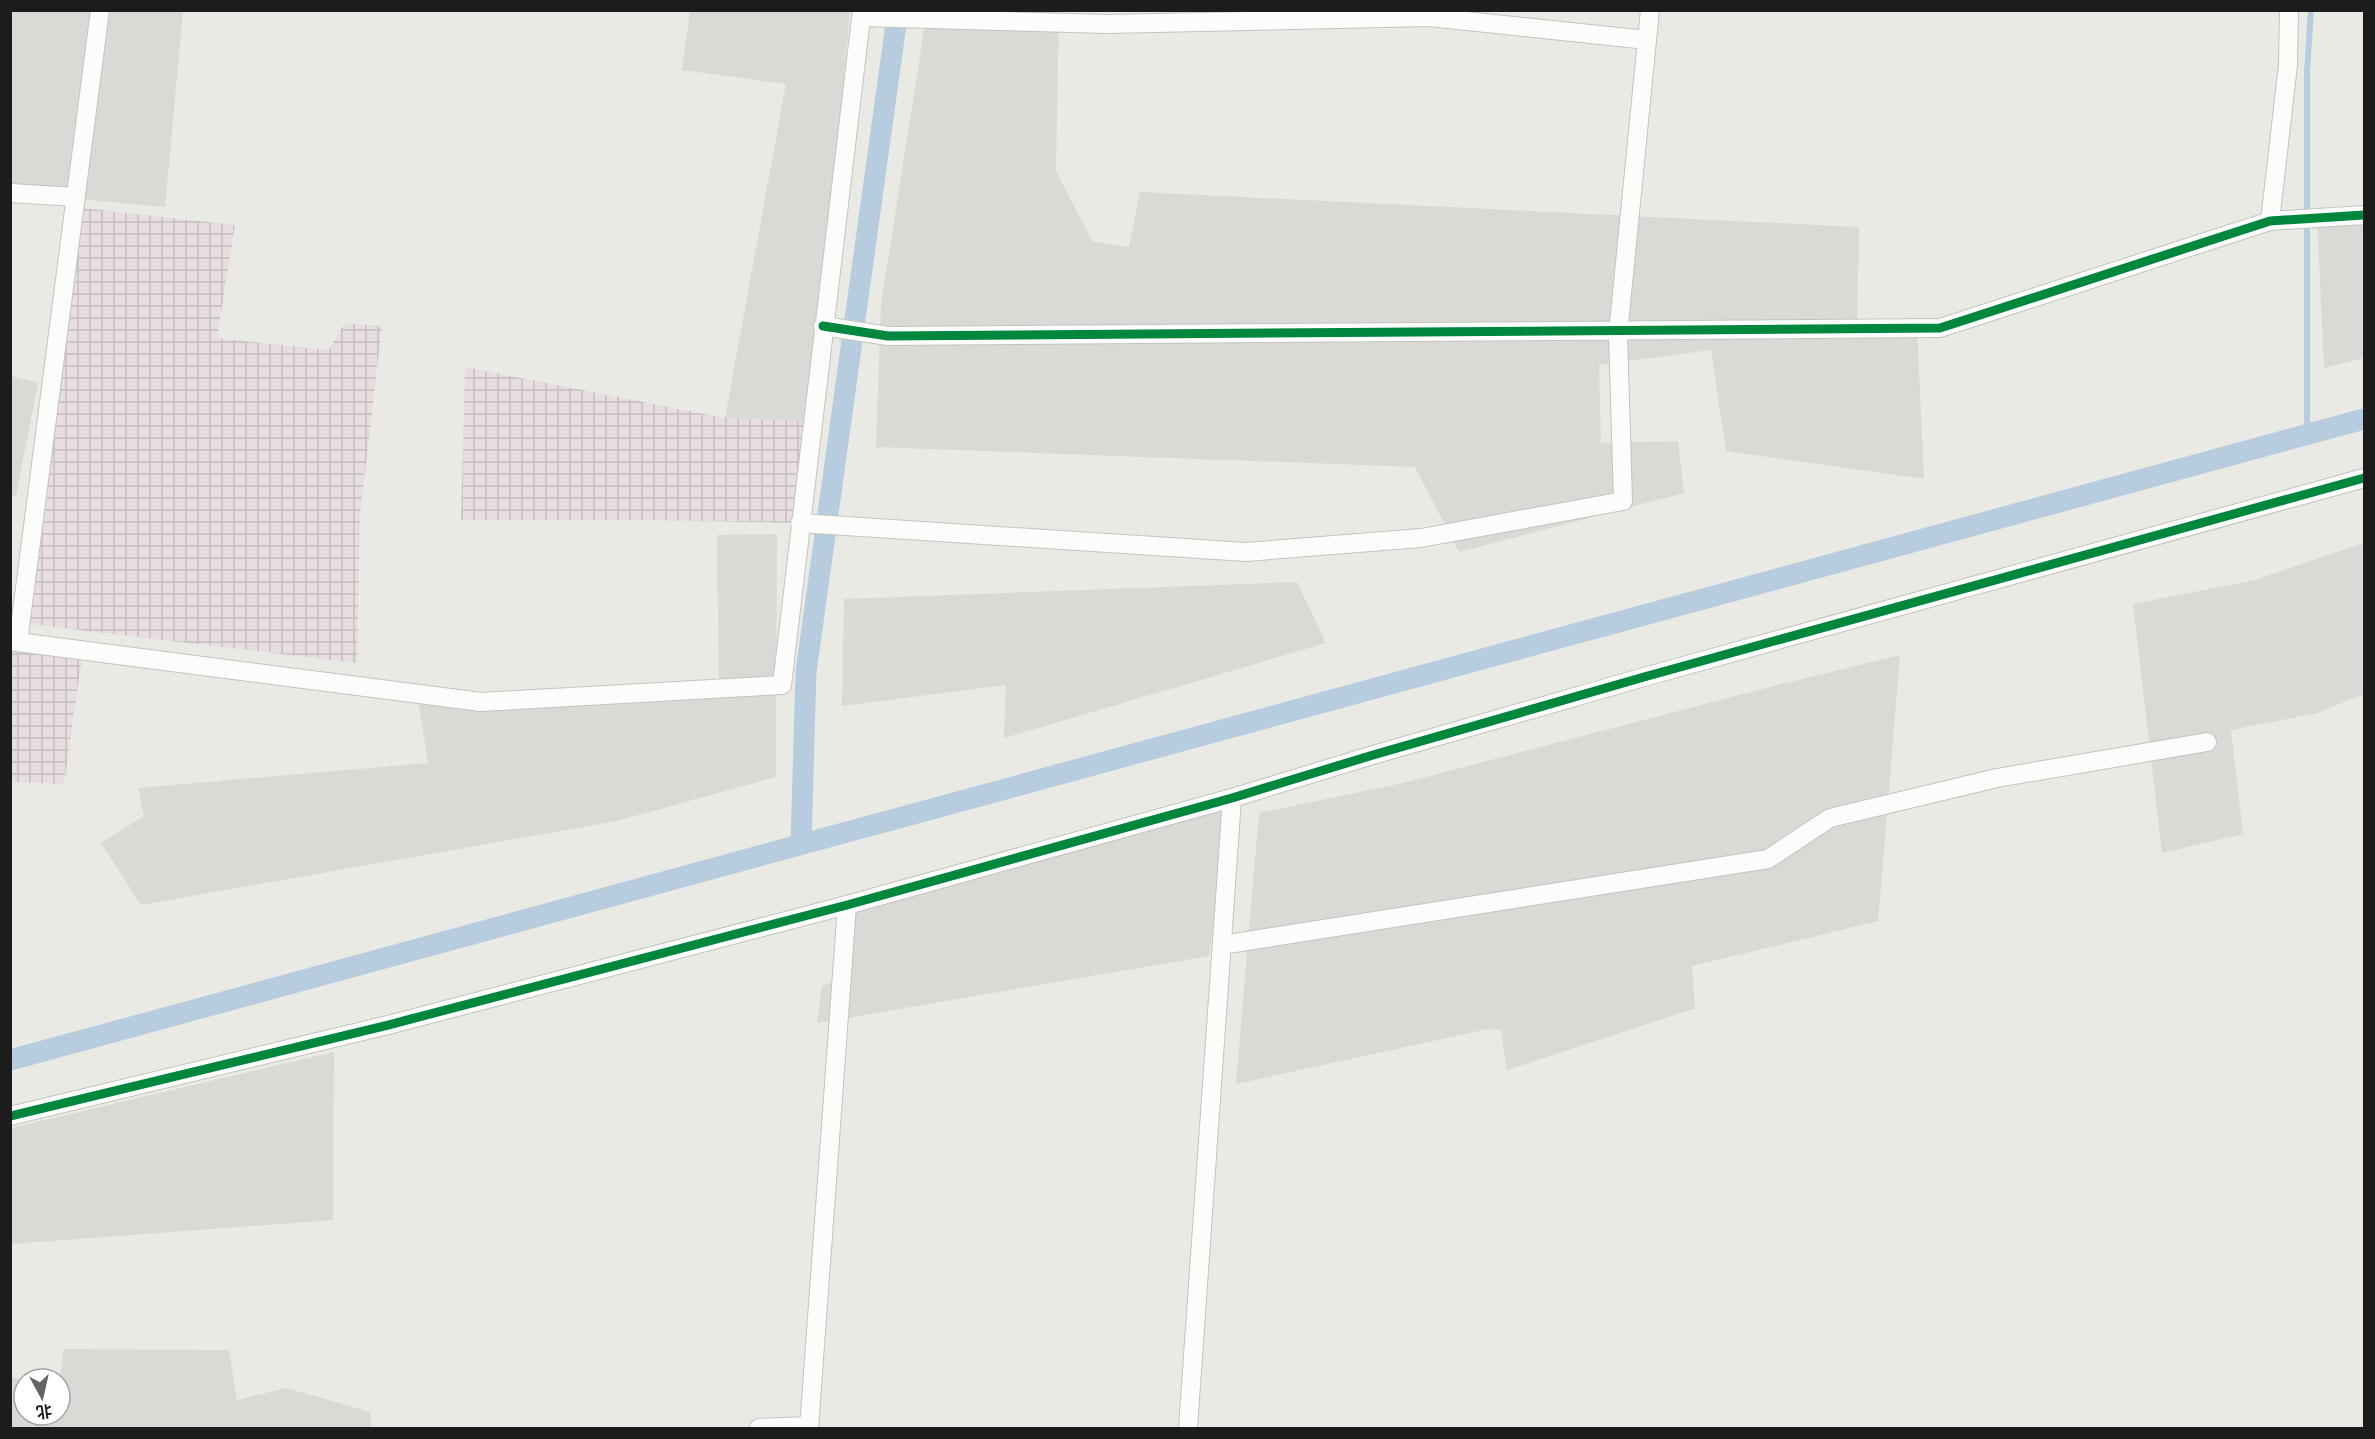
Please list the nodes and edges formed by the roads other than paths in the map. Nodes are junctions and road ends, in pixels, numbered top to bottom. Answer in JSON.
{"nodes":[{"id":1,"x":100,"y":10,"type":"edge"},
{"id":2,"x":1650,"y":10,"type":"edge"},
{"id":3,"x":2289,"y":10,"type":"edge"},
{"id":4,"x":862,"y":15,"type":"edge"},
{"id":5,"x":1647,"y":40,"type":"junction"},
{"id":6,"x":10,"y":193,"type":"edge"},
{"id":7,"x":75,"y":197,"type":"junction"},
{"id":8,"x":2364,"y":215,"type":"edge"},
{"id":9,"x":2270,"y":221,"type":"junction"},
{"id":10,"x":823,"y":326,"type":"junction"},
{"id":11,"x":1618,"y":329,"type":"junction"},
{"id":12,"x":2364,"y":478,"type":"edge"},
{"id":13,"x":800,"y":523,"type":"junction"},
{"id":14,"x":14,"y":642,"type":"edge"},
{"id":15,"x":2207,"y":742,"type":"dead end"},
{"id":16,"x":1232,"y":798,"type":"junction"},
{"id":17,"x":847,"y":905,"type":"junction"},
{"id":18,"x":1222,"y":945,"type":"junction"},
{"id":19,"x":10,"y":1116,"type":"edge"},
{"id":20,"x":809,"y":1427,"type":"edge"},
{"id":21,"x":759,"y":1428,"type":"edge"},
{"id":22,"x":1188,"y":1428,"type":"edge"}],
"edges":[{"from":1,"to":7,"type":"street"},
{"from":2,"to":5,"type":"street"},
{"from":3,"to":9,"type":"street"},
{"from":4,"to":5,"type":"street"},
{"from":4,"to":10,"type":"street"},
{"from":5,"to":11,"type":"street"},
{"from":6,"to":7,"type":"street"},
{"from":7,"to":14,"type":"street"},
{"from":8,"to":9,"type":"street"},
{"from":9,"to":11,"type":"street"},
{"from":10,"to":11,"type":"street"},
{"from":10,"to":13,"type":"street"},
{"from":11,"to":13,"type":"street"},
{"from":12,"to":16,"type":"street"},
{"from":13,"to":14,"type":"street"},
{"from":15,"to":18,"type":"street"},
{"from":16,"to":17,"type":"street"},
{"from":16,"to":18,"type":"street"},
{"from":17,"to":19,"type":"street"},
{"from":17,"to":20,"type":"street"},
{"from":18,"to":22,"type":"street"},
{"from":20,"to":21,"type":"street"}]}
